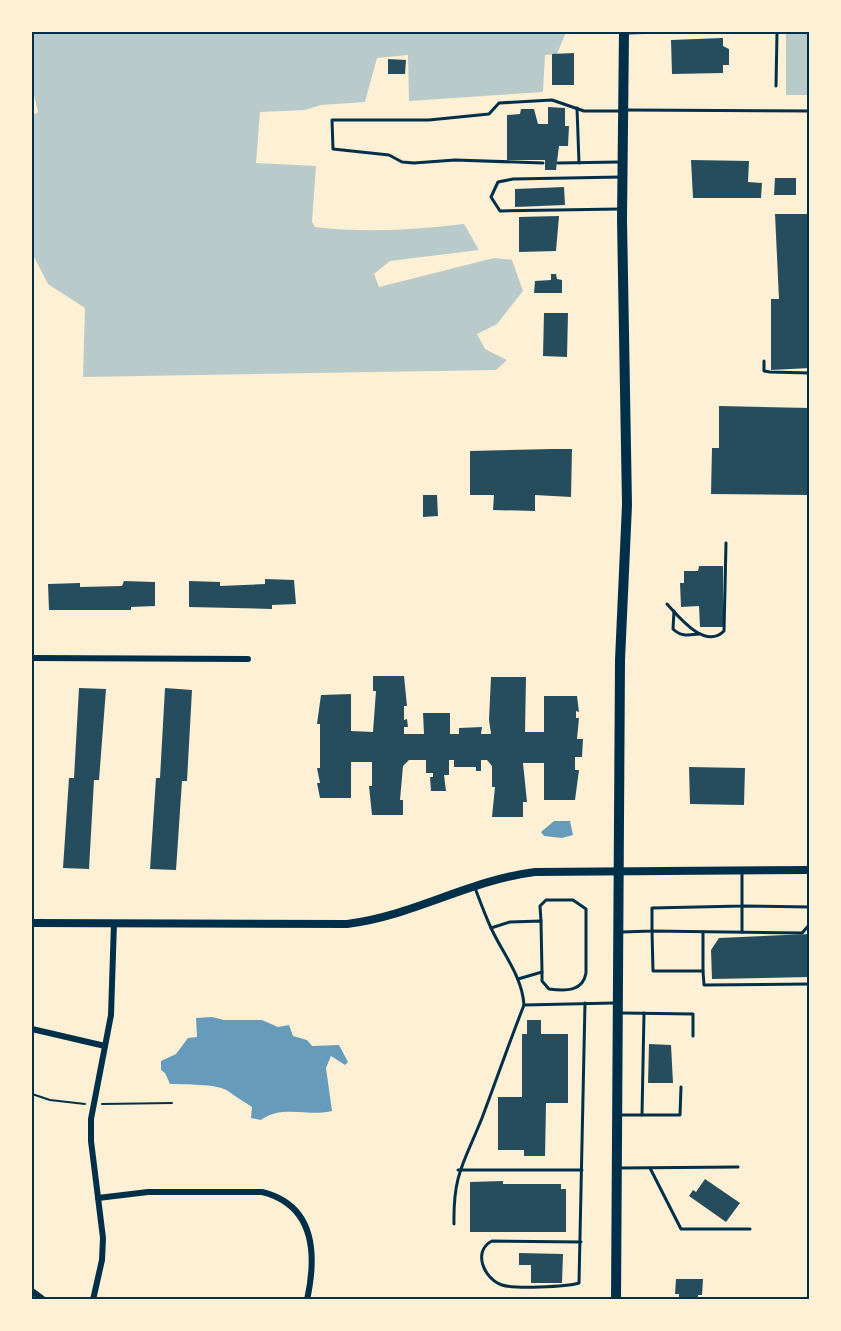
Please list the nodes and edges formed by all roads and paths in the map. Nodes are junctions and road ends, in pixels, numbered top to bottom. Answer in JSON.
{"nodes":[{"id":1,"x":624,"y":32,"type":"edge"},
{"id":2,"x":663,"y":32,"type":"edge"},
{"id":3,"x":777,"y":32,"type":"edge"},
{"id":4,"x":777,"y":86,"type":"dead end"},
{"id":5,"x":577,"y":108,"type":"junction"},
{"id":6,"x":623,"y":110,"type":"junction"},
{"id":7,"x":810,"y":111,"type":"edge"},
{"id":8,"x":623,"y":162,"type":"junction"},
{"id":9,"x":558,"y":163,"type":"dead end"},
{"id":10,"x":579,"y":163,"type":"junction"},
{"id":11,"x":543,"y":164,"type":"dead end"},
{"id":12,"x":623,"y":177,"type":"junction"},
{"id":13,"x":622,"y":209,"type":"junction"},
{"id":14,"x":764,"y":361,"type":"dead end"},
{"id":15,"x":810,"y":373,"type":"edge"},
{"id":16,"x":726,"y":543,"type":"dead end"},
{"id":17,"x":668,"y":604,"type":"dead end"},
{"id":18,"x":674,"y":611,"type":"junction"},
{"id":19,"x":699,"y":634,"type":"junction"},
{"id":20,"x":32,"y":658,"type":"edge"},
{"id":21,"x":248,"y":659,"type":"dead end"},
{"id":22,"x":620,"y":870,"type":"junction"},
{"id":23,"x":810,"y":870,"type":"edge"},
{"id":24,"x":742,"y":871,"type":"junction"},
{"id":25,"x":475,"y":886,"type":"junction"},
{"id":26,"x":742,"y":906,"type":"junction"},
{"id":27,"x":810,"y":907,"type":"edge"},
{"id":28,"x":541,"y":921,"type":"junction"},
{"id":29,"x":32,"y":923,"type":"edge"},
{"id":30,"x":114,"y":923,"type":"junction"},
{"id":31,"x":810,"y":924,"type":"edge"},
{"id":32,"x":491,"y":928,"type":"junction"},
{"id":33,"x":652,"y":931,"type":"junction"},
{"id":34,"x":620,"y":932,"type":"junction"},
{"id":35,"x":703,"y":932,"type":"junction"},
{"id":36,"x":742,"y":932,"type":"junction"},
{"id":37,"x":704,"y":971,"type":"junction"},
{"id":38,"x":542,"y":972,"type":"junction"},
{"id":39,"x":518,"y":979,"type":"junction"},
{"id":40,"x":810,"y":984,"type":"edge"},
{"id":41,"x":585,"y":1003,"type":"junction"},
{"id":42,"x":524,"y":1005,"type":"junction"},
{"id":43,"x":619,"y":1008,"type":"junction"},
{"id":44,"x":644,"y":1013,"type":"junction"},
{"id":45,"x":32,"y":1029,"type":"edge"},
{"id":46,"x":693,"y":1036,"type":"dead end"},
{"id":47,"x":105,"y":1046,"type":"junction"},
{"id":48,"x":681,"y":1087,"type":"dead end"},
{"id":49,"x":618,"y":1115,"type":"junction"},
{"id":50,"x":642,"y":1115,"type":"junction"},
{"id":51,"x":738,"y":1167,"type":"dead end"},
{"id":52,"x":617,"y":1168,"type":"junction"},
{"id":53,"x":650,"y":1168,"type":"junction"},
{"id":54,"x":458,"y":1170,"type":"junction"},
{"id":55,"x":582,"y":1170,"type":"junction"},
{"id":56,"x":98,"y":1198,"type":"junction"},
{"id":57,"x":454,"y":1224,"type":"dead end"},
{"id":58,"x":750,"y":1229,"type":"dead end"},
{"id":59,"x":581,"y":1242,"type":"junction"},
{"id":60,"x":32,"y":1291,"type":"edge"},
{"id":61,"x":44,"y":1299,"type":"edge"},
{"id":62,"x":93,"y":1299,"type":"edge"},
{"id":63,"x":307,"y":1299,"type":"edge"},
{"id":64,"x":616,"y":1299,"type":"edge"}],
"edges":[{"from":1,"to":2,"type":"lane"},
{"from":1,"to":6,"type":"main road"},
{"from":3,"to":4,"type":"lane"},
{"from":5,"to":6,"type":"lane"},
{"from":5,"to":10,"type":"lane"},
{"from":5,"to":11,"type":"lane"},
{"from":6,"to":7,"type":"lane"},
{"from":6,"to":8,"type":"main road"},
{"from":8,"to":10,"type":"lane"},
{"from":8,"to":12,"type":"main road"},
{"from":9,"to":10,"type":"lane"},
{"from":12,"to":13,"type":"main road"},
{"from":12,"to":13,"type":"lane"},
{"from":13,"to":22,"type":"main road"},
{"from":14,"to":15,"type":"lane"},
{"from":16,"to":19,"type":"lane"},
{"from":17,"to":18,"type":"lane"},
{"from":18,"to":19,"type":"lane"},
{"from":18,"to":19,"type":"lane"},
{"from":20,"to":21,"type":"street"},
{"from":22,"to":24,"type":"street"},
{"from":22,"to":25,"type":"street"},
{"from":22,"to":34,"type":"main road"},
{"from":23,"to":24,"type":"street"},
{"from":24,"to":26,"type":"lane"},
{"from":25,"to":30,"type":"street"},
{"from":25,"to":32,"type":"lane"},
{"from":26,"to":27,"type":"lane"},
{"from":26,"to":33,"type":"lane"},
{"from":26,"to":36,"type":"lane"},
{"from":28,"to":32,"type":"lane"},
{"from":28,"to":38,"type":"lane"},
{"from":28,"to":38,"type":"lane"},
{"from":29,"to":30,"type":"street"},
{"from":30,"to":47,"type":"street"},
{"from":31,"to":36,"type":"lane"},
{"from":32,"to":39,"type":"lane"},
{"from":33,"to":34,"type":"lane"},
{"from":33,"to":35,"type":"lane"},
{"from":33,"to":37,"type":"lane"},
{"from":34,"to":43,"type":"main road"},
{"from":35,"to":36,"type":"lane"},
{"from":35,"to":37,"type":"lane"},
{"from":37,"to":40,"type":"lane"},
{"from":38,"to":39,"type":"lane"},
{"from":39,"to":42,"type":"lane"},
{"from":41,"to":42,"type":"lane"},
{"from":41,"to":43,"type":"lane"},
{"from":41,"to":55,"type":"lane"},
{"from":42,"to":54,"type":"lane"},
{"from":43,"to":44,"type":"lane"},
{"from":43,"to":49,"type":"main road"},
{"from":44,"to":46,"type":"lane"},
{"from":44,"to":50,"type":"lane"},
{"from":45,"to":47,"type":"street"},
{"from":47,"to":56,"type":"street"},
{"from":48,"to":50,"type":"lane"},
{"from":49,"to":50,"type":"lane"},
{"from":49,"to":52,"type":"main road"},
{"from":51,"to":53,"type":"lane"},
{"from":52,"to":53,"type":"lane"},
{"from":52,"to":64,"type":"main road"},
{"from":53,"to":58,"type":"lane"},
{"from":54,"to":55,"type":"lane"},
{"from":54,"to":57,"type":"lane"},
{"from":55,"to":59,"type":"lane"},
{"from":56,"to":62,"type":"street"},
{"from":56,"to":63,"type":"street"},
{"from":59,"to":59,"type":"lane"},
{"from":60,"to":61,"type":"street"}]}
